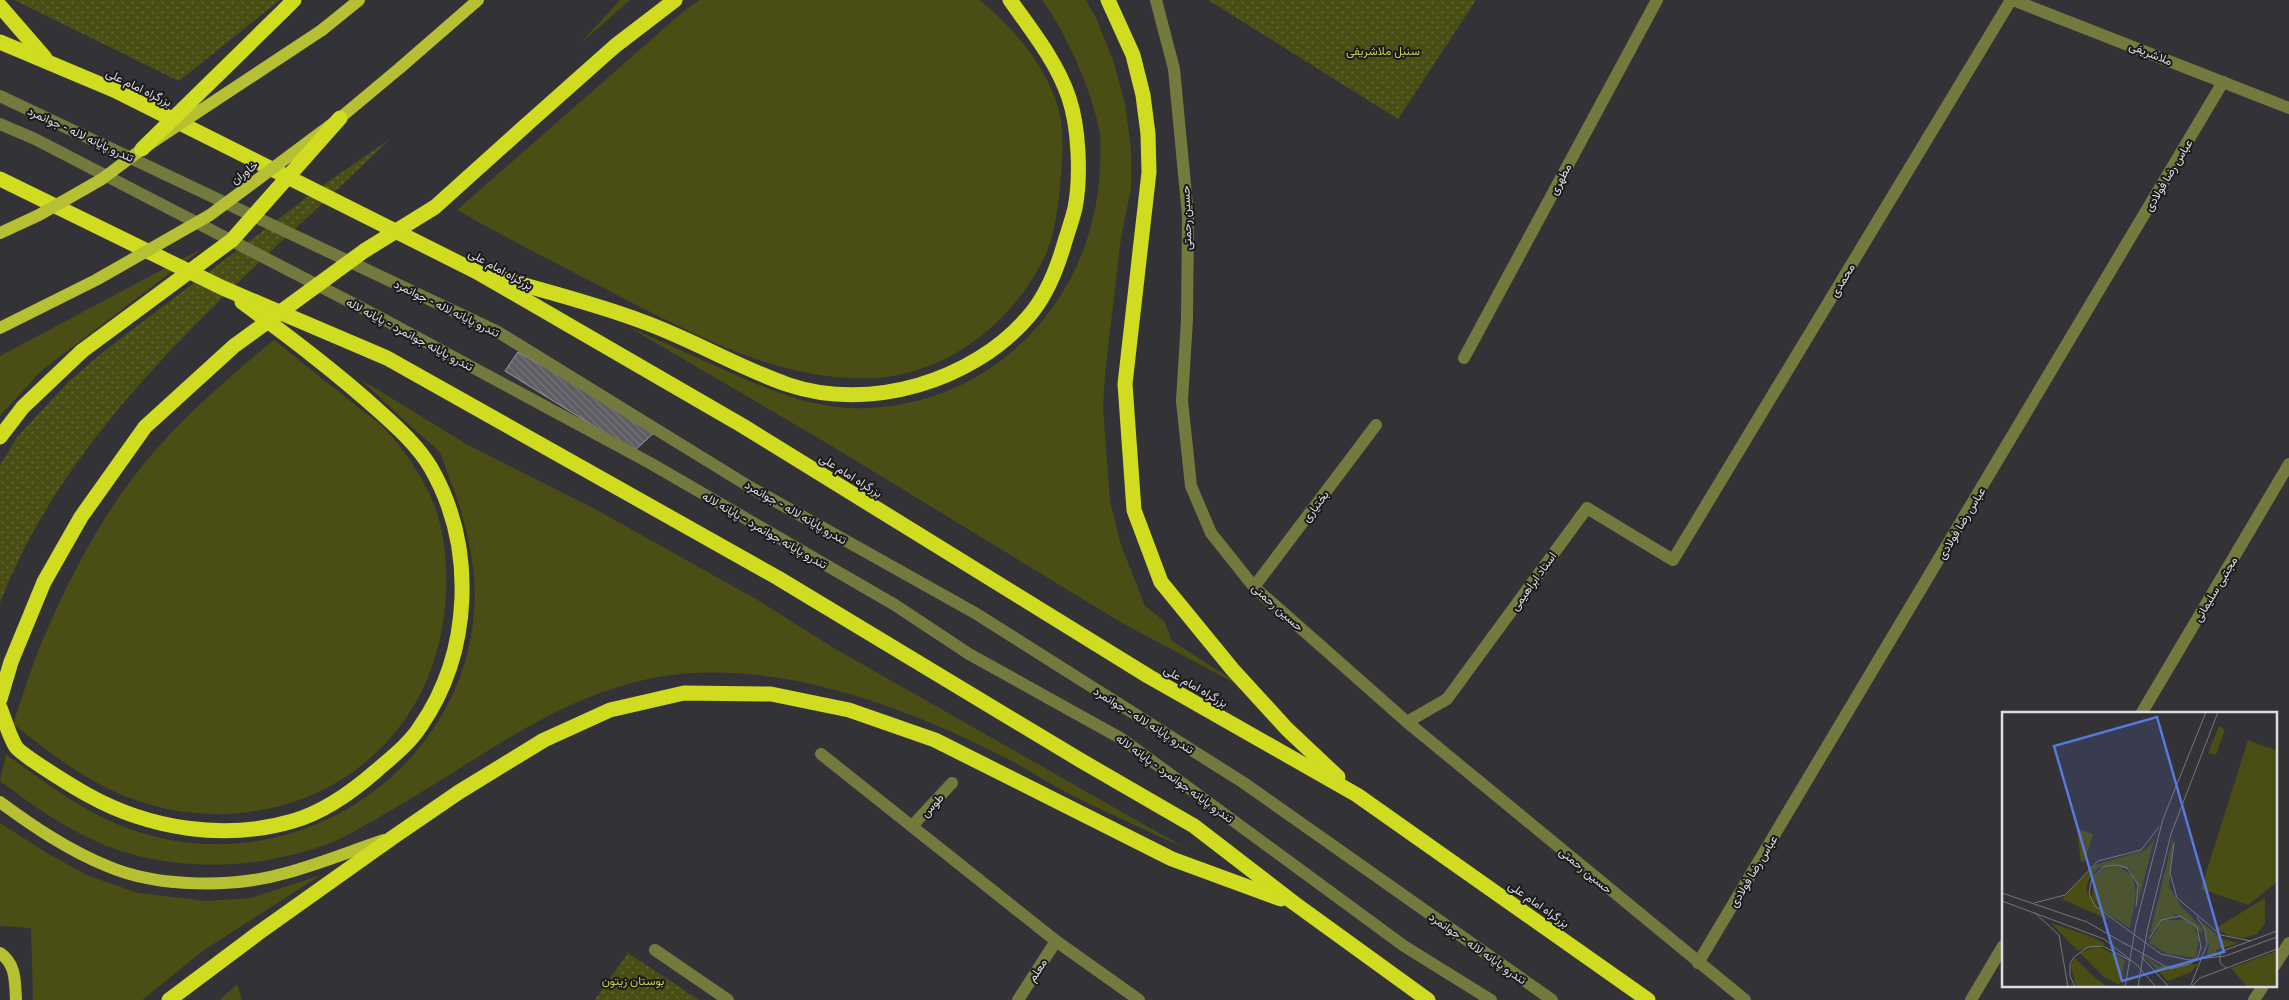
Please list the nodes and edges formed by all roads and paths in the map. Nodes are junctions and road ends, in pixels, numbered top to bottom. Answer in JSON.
{"nodes":[{"id":1,"x":359,"y":0,"type":"edge"},
{"id":2,"x":365,"y":0,"type":"edge"},
{"id":3,"x":478,"y":0,"type":"edge"},
{"id":4,"x":675,"y":0,"type":"edge"},
{"id":5,"x":1010,"y":0,"type":"edge"},
{"id":6,"x":1108,"y":0,"type":"edge"},
{"id":7,"x":1156,"y":0,"type":"edge"},
{"id":8,"x":1657,"y":0,"type":"edge"},
{"id":9,"x":2012,"y":0,"type":"edge"},
{"id":10,"x":289,"y":5,"type":"edge"},
{"id":11,"x":0,"y":6,"type":"edge"},
{"id":12,"x":322,"y":30,"type":"junction"},
{"id":13,"x":0,"y":42,"type":"edge"},
{"id":14,"x":48,"y":61,"type":"junction"},
{"id":15,"x":2223,"y":82,"type":"junction"},
{"id":16,"x":0,"y":96,"type":"edge"},
{"id":17,"x":2289,"y":108,"type":"edge"},
{"id":18,"x":340,"y":118,"type":"junction"},
{"id":19,"x":0,"y":124,"type":"edge"},
{"id":20,"x":142,"y":149,"type":"junction"},
{"id":21,"x":0,"y":179,"type":"edge"},
{"id":22,"x":0,"y":233,"type":"edge"},
{"id":23,"x":477,"y":272,"type":"junction"},
{"id":24,"x":223,"y":288,"type":"junction"},
{"id":25,"x":0,"y":328,"type":"edge"},
{"id":26,"x":1464,"y":358,"type":"dead end"},
{"id":27,"x":1376,"y":424,"type":"dead end"},
{"id":28,"x":0,"y":437,"type":"edge"},
{"id":29,"x":2289,"y":464,"type":"edge"},
{"id":30,"x":1673,"y":560,"type":"joint"},
{"id":31,"x":1254,"y":587,"type":"junction"},
{"id":32,"x":0,"y":699,"type":"edge"},
{"id":33,"x":0,"y":708,"type":"edge"},
{"id":34,"x":2142,"y":712,"type":"edge"},
{"id":35,"x":1407,"y":722,"type":"junction"},
{"id":36,"x":821,"y":754,"type":"dead end"},
{"id":37,"x":952,"y":783,"type":"dead end"},
{"id":38,"x":1357,"y":795,"type":"junction"},
{"id":39,"x":0,"y":802,"type":"edge"},
{"id":40,"x":912,"y":826,"type":"junction"},
{"id":41,"x":392,"y":838,"type":"junction"},
{"id":42,"x":1294,"y":903,"type":"junction"},
{"id":43,"x":1056,"y":941,"type":"junction"},
{"id":44,"x":2289,"y":943,"type":"edge"},
{"id":45,"x":2002,"y":948,"type":"edge"},
{"id":46,"x":655,"y":950,"type":"dead end"},
{"id":47,"x":0,"y":953,"type":"edge"},
{"id":48,"x":1698,"y":963,"type":"junction"},
{"id":49,"x":2276,"y":964,"type":"edge"},
{"id":50,"x":2262,"y":988,"type":"edge"},
{"id":51,"x":16,"y":1000,"type":"edge"},
{"id":52,"x":169,"y":1000,"type":"edge"},
{"id":53,"x":728,"y":1000,"type":"edge"},
{"id":54,"x":1018,"y":1000,"type":"edge"},
{"id":55,"x":1139,"y":1000,"type":"edge"},
{"id":56,"x":1428,"y":1000,"type":"edge"},
{"id":57,"x":1491,"y":1000,"type":"edge"},
{"id":58,"x":1552,"y":1000,"type":"edge"},
{"id":59,"x":1648,"y":1000,"type":"edge"},
{"id":60,"x":1745,"y":1000,"type":"edge"},
{"id":61,"x":1971,"y":1000,"type":"edge"},
{"id":62,"x":2254,"y":1000,"type":"edge"}],
"edges":[{"from":1,"to":12,"type":"main road"},
{"from":2,"to":12,"type":"street"},
{"from":3,"to":18,"type":"main road","name":"خاوران","bridge":true},
{"from":4,"to":32,"type":"highway","bridge":true},
{"from":5,"to":23,"type":"highway"},
{"from":6,"to":38,"type":"highway"},
{"from":7,"to":31,"type":"street","name":"حسین رحمتی"},
{"from":8,"to":26,"type":"street","name":"مطهری"},
{"from":9,"to":15,"type":"street","name":"ملاشریفی"},
{"from":9,"to":30,"type":"street","name":"محمدی"},
{"from":10,"to":20,"type":"highway","bridge":true},
{"from":11,"to":14,"type":"highway"},
{"from":12,"to":20,"type":"main road","bridge":true},
{"from":13,"to":14,"type":"highway","name":"بزرگراه امام علی"},
{"from":14,"to":23,"type":"highway","name":"بزرگراه امام علی"},
{"from":15,"to":17,"type":"street","name":"ملاشریفی"},
{"from":15,"to":48,"type":"street","name":"عباس رضا فولادی"},
{"from":16,"to":58,"type":"street","name":"تندرو پایانه لاله - جوانمرد"},
{"from":18,"to":25,"type":"main road","name":"خاوران","bridge":true},
{"from":18,"to":28,"type":"highway","bridge":true},
{"from":19,"to":57,"type":"street","name":"تندرو پایانه جوانمرد - پایانه لاله"},
{"from":20,"to":22,"type":"main road","bridge":true},
{"from":21,"to":24,"type":"highway"},
{"from":23,"to":38,"type":"highway","name":"بزرگراه امام علی"},
{"from":24,"to":33,"type":"highway"},
{"from":24,"to":42,"type":"highway"},
{"from":27,"to":31,"type":"street","name":"بختیاری"},
{"from":29,"to":34,"type":"street","name":"مجتبی سلیمانی"},
{"from":30,"to":35,"type":"street","name":"استاد ابراهیمی"},
{"from":31,"to":35,"type":"street","name":"حسین رحمتی"},
{"from":35,"to":48,"type":"street","name":"حسین رحمتی"},
{"from":36,"to":40,"type":"street"},
{"from":37,"to":40,"type":"street","name":"طوس"},
{"from":38,"to":59,"type":"highway","name":"بزرگراه امام علی"},
{"from":39,"to":41,"type":"main road"},
{"from":40,"to":43,"type":"street"},
{"from":41,"to":42,"type":"highway"},
{"from":41,"to":52,"type":"highway"},
{"from":42,"to":56,"type":"highway"},
{"from":43,"to":54,"type":"street","name":"معلم"},
{"from":43,"to":55,"type":"street"},
{"from":44,"to":49,"type":"street"},
{"from":45,"to":61,"type":"street"},
{"from":46,"to":53,"type":"street"},
{"from":47,"to":51,"type":"main road"},
{"from":48,"to":60,"type":"street","name":"حسین رحمتی"},
{"from":50,"to":62,"type":"street"}]}
